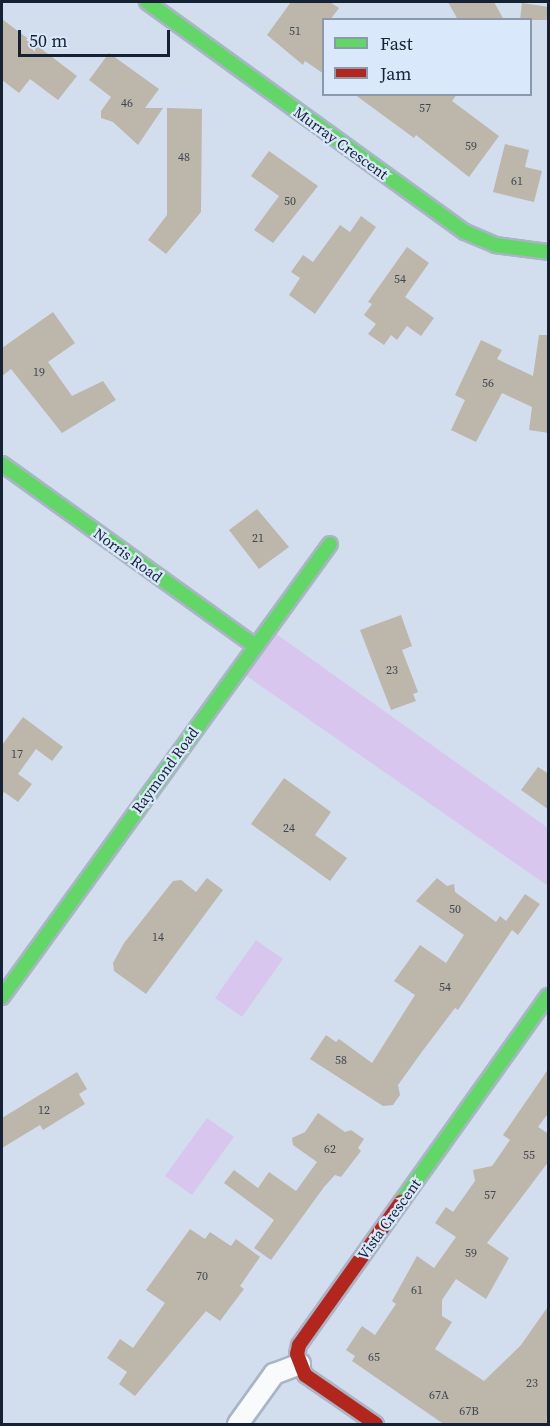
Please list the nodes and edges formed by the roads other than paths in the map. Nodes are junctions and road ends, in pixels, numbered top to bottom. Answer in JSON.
{"nodes":[{"id":1,"x":147,"y":2,"type":"edge"},
{"id":2,"x":549,"y":252,"type":"edge"},
{"id":3,"x":2,"y":464,"type":"edge"},
{"id":4,"x":330,"y":544,"type":"dead end"},
{"id":5,"x":255,"y":646,"type":"junction"},
{"id":6,"x":549,"y":996,"type":"edge"},
{"id":7,"x":2,"y":997,"type":"edge"},
{"id":8,"x":300,"y":1364,"type":"junction"},
{"id":9,"x":237,"y":1425,"type":"edge"},
{"id":10,"x":376,"y":1425,"type":"edge"}],
"edges":[{"from":1,"to":2,"type":"street","name":"Murray Crescent"},
{"from":3,"to":5,"type":"street","name":"Norris Road"},
{"from":4,"to":5,"type":"street","name":"Raymond Road"},
{"from":5,"to":7,"type":"street","name":"Raymond Road"},
{"from":6,"to":8,"type":"street","name":"Vista Crescent"},
{"from":8,"to":9,"type":"street"},
{"from":8,"to":10,"type":"street"}]}
